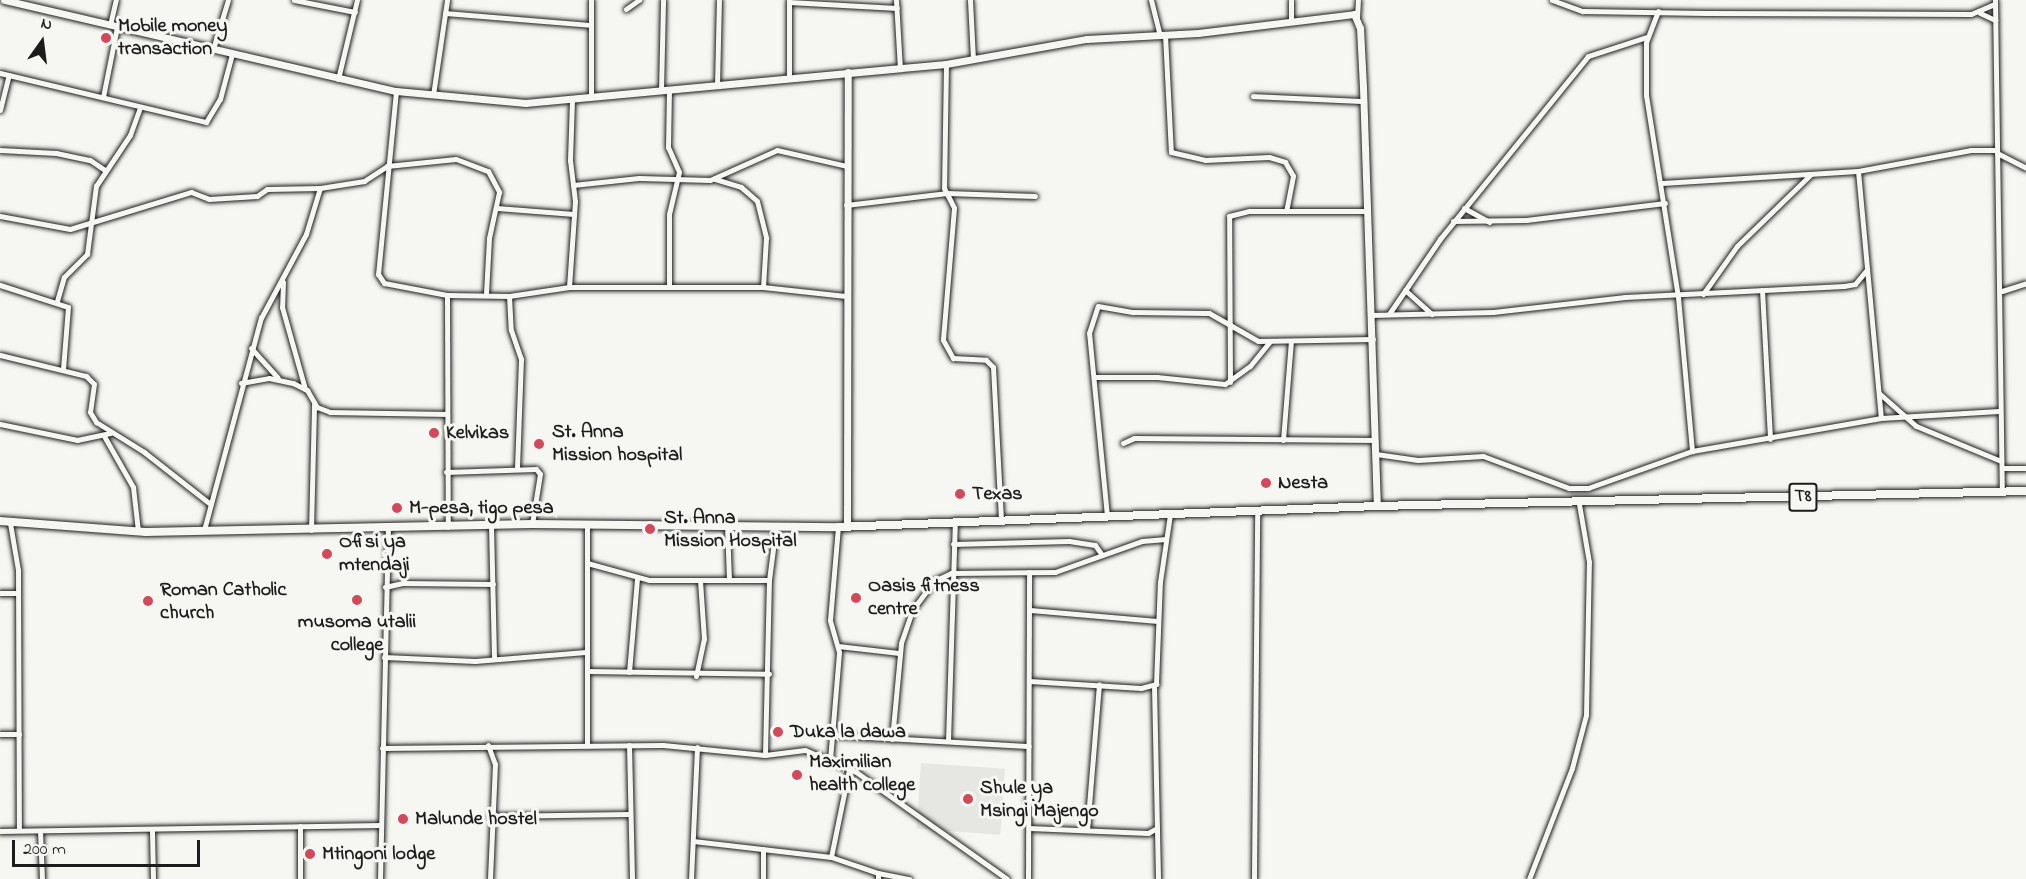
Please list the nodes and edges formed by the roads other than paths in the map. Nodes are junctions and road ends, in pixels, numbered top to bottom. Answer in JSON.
{"nodes":[{"id":1,"x":4,"y":0,"type":"edge"},
{"id":2,"x":116,"y":0,"type":"edge"},
{"id":3,"x":228,"y":0,"type":"edge"},
{"id":4,"x":294,"y":0,"type":"edge"},
{"id":5,"x":357,"y":0,"type":"edge"},
{"id":6,"x":447,"y":0,"type":"edge"},
{"id":7,"x":591,"y":0,"type":"edge"},
{"id":8,"x":639,"y":0,"type":"edge"},
{"id":9,"x":663,"y":0,"type":"edge"},
{"id":10,"x":719,"y":0,"type":"edge"},
{"id":11,"x":896,"y":0,"type":"edge"},
{"id":12,"x":970,"y":0,"type":"edge"},
{"id":13,"x":1151,"y":0,"type":"edge"},
{"id":14,"x":1291,"y":0,"type":"edge"},
{"id":15,"x":1358,"y":0,"type":"edge"},
{"id":16,"x":1552,"y":0,"type":"edge"},
{"id":17,"x":789,"y":1,"type":"edge"},
{"id":18,"x":1995,"y":2,"type":"edge"},
{"id":19,"x":897,"y":8,"type":"junction"},
{"id":20,"x":626,"y":9,"type":"dead end"},
{"id":21,"x":1658,"y":11,"type":"junction"},
{"id":22,"x":355,"y":12,"type":"junction"},
{"id":23,"x":445,"y":12,"type":"junction"},
{"id":24,"x":1980,"y":13,"type":"junction"},
{"id":25,"x":1357,"y":18,"type":"junction"},
{"id":26,"x":1291,"y":20,"type":"junction"},
{"id":27,"x":1995,"y":20,"type":"junction"},
{"id":28,"x":590,"y":25,"type":"junction"},
{"id":29,"x":114,"y":26,"type":"junction"},
{"id":30,"x":1162,"y":35,"type":"junction"},
{"id":31,"x":1647,"y":37,"type":"junction"},
{"id":32,"x":213,"y":49,"type":"junction"},
{"id":33,"x":232,"y":54,"type":"junction"},
{"id":34,"x":973,"y":60,"type":"junction"},
{"id":35,"x":946,"y":64,"type":"junction"},
{"id":36,"x":900,"y":69,"type":"junction"},
{"id":37,"x":848,"y":72,"type":"junction"},
{"id":38,"x":0,"y":73,"type":"edge"},
{"id":39,"x":9,"y":75,"type":"junction"},
{"id":40,"x":789,"y":77,"type":"junction"},
{"id":41,"x":339,"y":79,"type":"junction"},
{"id":42,"x":717,"y":86,"type":"junction"},
{"id":43,"x":396,"y":91,"type":"junction"},
{"id":44,"x":665,"y":91,"type":"junction"},
{"id":45,"x":433,"y":95,"type":"junction"},
{"id":46,"x":103,"y":96,"type":"junction"},
{"id":47,"x":1253,"y":96,"type":"dead end"},
{"id":48,"x":591,"y":97,"type":"junction"},
{"id":49,"x":572,"y":99,"type":"junction"},
{"id":50,"x":1364,"y":101,"type":"junction"},
{"id":51,"x":140,"y":108,"type":"junction"},
{"id":52,"x":0,"y":110,"type":"edge"},
{"id":53,"x":0,"y":150,"type":"edge"},
{"id":54,"x":1996,"y":152,"type":"junction"},
{"id":55,"x":387,"y":166,"type":"junction"},
{"id":56,"x":847,"y":166,"type":"junction"},
{"id":57,"x":2026,"y":168,"type":"edge"},
{"id":58,"x":105,"y":170,"type":"junction"},
{"id":59,"x":1858,"y":171,"type":"junction"},
{"id":60,"x":1811,"y":174,"type":"junction"},
{"id":61,"x":715,"y":179,"type":"junction"},
{"id":62,"x":678,"y":181,"type":"junction"},
{"id":63,"x":1662,"y":183,"type":"junction"},
{"id":64,"x":573,"y":184,"type":"junction"},
{"id":65,"x":320,"y":188,"type":"junction"},
{"id":66,"x":947,"y":193,"type":"junction"},
{"id":67,"x":1035,"y":196,"type":"dead end"},
{"id":68,"x":1665,"y":203,"type":"junction"},
{"id":69,"x":846,"y":205,"type":"junction"},
{"id":70,"x":497,"y":208,"type":"junction"},
{"id":71,"x":1464,"y":208,"type":"junction"},
{"id":72,"x":1286,"y":211,"type":"junction"},
{"id":73,"x":1368,"y":211,"type":"junction"},
{"id":74,"x":574,"y":214,"type":"junction"},
{"id":75,"x":0,"y":216,"type":"edge"},
{"id":76,"x":88,"y":222,"type":"junction"},
{"id":77,"x":1453,"y":222,"type":"junction"},
{"id":78,"x":1489,"y":222,"type":"junction"},
{"id":79,"x":1866,"y":271,"type":"junction"},
{"id":80,"x":283,"y":280,"type":"junction"},
{"id":81,"x":1856,"y":284,"type":"junction"},
{"id":82,"x":2026,"y":284,"type":"edge"},
{"id":83,"x":0,"y":285,"type":"edge"},
{"id":84,"x":569,"y":287,"type":"junction"},
{"id":85,"x":669,"y":287,"type":"junction"},
{"id":86,"x":763,"y":287,"type":"junction"},
{"id":87,"x":1405,"y":290,"type":"junction"},
{"id":88,"x":1762,"y":290,"type":"junction"},
{"id":89,"x":2002,"y":291,"type":"junction"},
{"id":90,"x":486,"y":294,"type":"junction"},
{"id":91,"x":1703,"y":294,"type":"junction"},
{"id":92,"x":447,"y":295,"type":"junction"},
{"id":93,"x":1867,"y":295,"type":"junction"},
{"id":94,"x":509,"y":296,"type":"junction"},
{"id":95,"x":846,"y":296,"type":"junction"},
{"id":96,"x":1678,"y":297,"type":"junction"},
{"id":97,"x":57,"y":301,"type":"junction"},
{"id":98,"x":1389,"y":314,"type":"junction"},
{"id":99,"x":1432,"y":314,"type":"junction"},
{"id":100,"x":1371,"y":315,"type":"junction"},
{"id":101,"x":1230,"y":326,"type":"junction"},
{"id":102,"x":1373,"y":339,"type":"junction"},
{"id":103,"x":1270,"y":341,"type":"junction"},
{"id":104,"x":1291,"y":341,"type":"junction"},
{"id":105,"x":251,"y":348,"type":"junction"},
{"id":106,"x":0,"y":355,"type":"edge"},
{"id":107,"x":63,"y":369,"type":"junction"},
{"id":108,"x":1094,"y":377,"type":"junction"},
{"id":109,"x":278,"y":378,"type":"junction"},
{"id":110,"x":1230,"y":382,"type":"junction"},
{"id":111,"x":241,"y":383,"type":"junction"},
{"id":112,"x":305,"y":389,"type":"junction"},
{"id":113,"x":1880,"y":394,"type":"junction"},
{"id":114,"x":314,"y":405,"type":"junction"},
{"id":115,"x":1999,"y":411,"type":"junction"},
{"id":116,"x":446,"y":414,"type":"junction"},
{"id":117,"x":1904,"y":416,"type":"junction"},
{"id":118,"x":1881,"y":418,"type":"junction"},
{"id":119,"x":0,"y":424,"type":"edge"},
{"id":120,"x":107,"y":435,"type":"junction"},
{"id":121,"x":1770,"y":439,"type":"junction"},
{"id":122,"x":1283,"y":440,"type":"junction"},
{"id":123,"x":1375,"y":440,"type":"junction"},
{"id":124,"x":1123,"y":443,"type":"dead end"},
{"id":125,"x":1692,"y":451,"type":"junction"},
{"id":126,"x":1376,"y":454,"type":"junction"},
{"id":127,"x":2002,"y":465,"type":"junction"},
{"id":128,"x":517,"y":468,"type":"junction"},
{"id":129,"x":2026,"y":468,"type":"edge"},
{"id":130,"x":446,"y":472,"type":"junction"},
{"id":131,"x":2026,"y":491,"type":"edge"},
{"id":132,"x":2002,"y":492,"type":"junction"},
{"id":133,"x":209,"y":503,"type":"junction"},
{"id":134,"x":1579,"y":504,"type":"junction"},
{"id":135,"x":1377,"y":506,"type":"junction"},
{"id":136,"x":1257,"y":513,"type":"junction"},
{"id":137,"x":1170,"y":514,"type":"junction"},
{"id":138,"x":1107,"y":516,"type":"junction"},
{"id":139,"x":1001,"y":519,"type":"junction"},
{"id":140,"x":0,"y":521,"type":"edge"},
{"id":141,"x":955,"y":521,"type":"junction"},
{"id":142,"x":10,"y":523,"type":"junction"},
{"id":143,"x":532,"y":524,"type":"junction"},
{"id":144,"x":777,"y":524,"type":"junction"},
{"id":145,"x":491,"y":525,"type":"junction"},
{"id":146,"x":727,"y":525,"type":"junction"},
{"id":147,"x":587,"y":526,"type":"junction"},
{"id":148,"x":843,"y":527,"type":"junction"},
{"id":149,"x":448,"y":528,"type":"junction"},
{"id":150,"x":204,"y":530,"type":"junction"},
{"id":151,"x":311,"y":530,"type":"junction"},
{"id":152,"x":138,"y":531,"type":"junction"},
{"id":153,"x":388,"y":531,"type":"junction"},
{"id":154,"x":1166,"y":539,"type":"junction"},
{"id":155,"x":952,"y":544,"type":"junction"},
{"id":156,"x":1102,"y":555,"type":"junction"},
{"id":157,"x":587,"y":563,"type":"junction"},
{"id":158,"x":1029,"y":572,"type":"junction"},
{"id":159,"x":951,"y":573,"type":"junction"},
{"id":160,"x":637,"y":578,"type":"junction"},
{"id":161,"x":729,"y":579,"type":"junction"},
{"id":162,"x":769,"y":580,"type":"junction"},
{"id":163,"x":700,"y":581,"type":"junction"},
{"id":164,"x":493,"y":584,"type":"junction"},
{"id":165,"x":385,"y":587,"type":"junction"},
{"id":166,"x":0,"y":593,"type":"edge"},
{"id":167,"x":18,"y":593,"type":"junction"},
{"id":168,"x":1030,"y":610,"type":"junction"},
{"id":169,"x":1158,"y":621,"type":"junction"},
{"id":170,"x":838,"y":646,"type":"junction"},
{"id":171,"x":586,"y":652,"type":"junction"},
{"id":172,"x":899,"y":652,"type":"junction"},
{"id":173,"x":384,"y":657,"type":"junction"},
{"id":174,"x":494,"y":659,"type":"junction"},
{"id":175,"x":587,"y":671,"type":"junction"},
{"id":176,"x":629,"y":672,"type":"junction"},
{"id":177,"x":769,"y":674,"type":"junction"},
{"id":178,"x":696,"y":676,"type":"junction"},
{"id":179,"x":1029,"y":681,"type":"junction"},
{"id":180,"x":1099,"y":684,"type":"junction"},
{"id":181,"x":1154,"y":686,"type":"junction"},
{"id":182,"x":0,"y":734,"type":"edge"},
{"id":183,"x":19,"y":734,"type":"junction"},
{"id":184,"x":831,"y":735,"type":"junction"},
{"id":185,"x":892,"y":739,"type":"junction"},
{"id":186,"x":948,"y":741,"type":"junction"},
{"id":187,"x":488,"y":745,"type":"junction"},
{"id":188,"x":587,"y":745,"type":"junction"},
{"id":189,"x":628,"y":745,"type":"junction"},
{"id":190,"x":1029,"y":746,"type":"junction"},
{"id":191,"x":697,"y":747,"type":"junction"},
{"id":192,"x":382,"y":748,"type":"junction"},
{"id":193,"x":765,"y":755,"type":"junction"},
{"id":194,"x":830,"y":760,"type":"junction"},
{"id":195,"x":849,"y":769,"type":"junction"},
{"id":196,"x":630,"y":814,"type":"junction"},
{"id":197,"x":490,"y":816,"type":"junction"},
{"id":198,"x":300,"y":825,"type":"junction"},
{"id":199,"x":381,"y":825,"type":"junction"},
{"id":200,"x":1029,"y":828,"type":"junction"},
{"id":201,"x":1157,"y":828,"type":"junction"},
{"id":202,"x":19,"y":830,"type":"junction"},
{"id":203,"x":1088,"y":830,"type":"junction"},
{"id":204,"x":0,"y":831,"type":"edge"},
{"id":205,"x":40,"y":831,"type":"junction"},
{"id":206,"x":152,"y":831,"type":"junction"},
{"id":207,"x":1148,"y":833,"type":"junction"},
{"id":208,"x":693,"y":841,"type":"junction"},
{"id":209,"x":1158,"y":841,"type":"junction"},
{"id":210,"x":763,"y":849,"type":"junction"},
{"id":211,"x":831,"y":857,"type":"junction"},
{"id":212,"x":878,"y":876,"type":"edge"},
{"id":213,"x":42,"y":879,"type":"edge"},
{"id":214,"x":153,"y":879,"type":"edge"},
{"id":215,"x":300,"y":879,"type":"edge"},
{"id":216,"x":380,"y":879,"type":"edge"},
{"id":217,"x":490,"y":879,"type":"edge"},
{"id":218,"x":632,"y":879,"type":"edge"},
{"id":219,"x":691,"y":879,"type":"edge"},
{"id":220,"x":763,"y":879,"type":"edge"},
{"id":221,"x":909,"y":879,"type":"edge"},
{"id":222,"x":1006,"y":879,"type":"edge"},
{"id":223,"x":1028,"y":879,"type":"edge"},
{"id":224,"x":1158,"y":879,"type":"edge"},
{"id":225,"x":1254,"y":879,"type":"edge"},
{"id":226,"x":1529,"y":879,"type":"edge"}],
"edges":[{"from":1,"to":29,"type":"street"},
{"from":2,"to":29,"type":"street"},
{"from":3,"to":32,"type":"street"},
{"from":4,"to":22,"type":"street"},
{"from":5,"to":22,"type":"street"},
{"from":6,"to":23,"type":"street"},
{"from":7,"to":28,"type":"street"},
{"from":8,"to":20,"type":"street"},
{"from":9,"to":44,"type":"street"},
{"from":10,"to":42,"type":"street"},
{"from":11,"to":19,"type":"street"},
{"from":12,"to":34,"type":"street"},
{"from":13,"to":30,"type":"street"},
{"from":14,"to":26,"type":"street"},
{"from":15,"to":25,"type":"street"},
{"from":16,"to":21,"type":"street"},
{"from":17,"to":19,"type":"street"},
{"from":17,"to":40,"type":"street"},
{"from":18,"to":24,"type":"street"},
{"from":18,"to":27,"type":"street"},
{"from":19,"to":36,"type":"street"},
{"from":21,"to":24,"type":"street"},
{"from":21,"to":31,"type":"street"},
{"from":22,"to":41,"type":"street"},
{"from":23,"to":28,"type":"street"},
{"from":23,"to":45,"type":"street"},
{"from":24,"to":27,"type":"street"},
{"from":25,"to":26,"type":"street"},
{"from":25,"to":50,"type":"street"},
{"from":26,"to":30,"type":"street"},
{"from":27,"to":54,"type":"street"},
{"from":28,"to":48,"type":"street"},
{"from":29,"to":32,"type":"street"},
{"from":29,"to":46,"type":"street"},
{"from":30,"to":34,"type":"street"},
{"from":30,"to":72,"type":"street"},
{"from":31,"to":63,"type":"street"},
{"from":31,"to":71,"type":"street"},
{"from":32,"to":33,"type":"street"},
{"from":33,"to":41,"type":"street"},
{"from":33,"to":51,"type":"street"},
{"from":34,"to":35,"type":"street"},
{"from":35,"to":36,"type":"street"},
{"from":35,"to":66,"type":"street"},
{"from":36,"to":37,"type":"street"},
{"from":37,"to":40,"type":"street"},
{"from":37,"to":56,"type":"street"},
{"from":38,"to":39,"type":"street"},
{"from":39,"to":46,"type":"street"},
{"from":39,"to":52,"type":"street"},
{"from":40,"to":42,"type":"street"},
{"from":41,"to":43,"type":"street"},
{"from":42,"to":44,"type":"street"},
{"from":43,"to":45,"type":"street"},
{"from":43,"to":55,"type":"street"},
{"from":44,"to":48,"type":"street"},
{"from":44,"to":62,"type":"street"},
{"from":45,"to":49,"type":"street"},
{"from":46,"to":51,"type":"street"},
{"from":47,"to":50,"type":"street"},
{"from":48,"to":49,"type":"street"},
{"from":49,"to":64,"type":"street"},
{"from":50,"to":73,"type":"street"},
{"from":51,"to":58,"type":"street"},
{"from":53,"to":58,"type":"street"},
{"from":54,"to":57,"type":"street"},
{"from":54,"to":59,"type":"street"},
{"from":54,"to":89,"type":"street"},
{"from":55,"to":65,"type":"street"},
{"from":55,"to":70,"type":"street"},
{"from":55,"to":92,"type":"street"},
{"from":56,"to":61,"type":"street"},
{"from":56,"to":69,"type":"street"},
{"from":58,"to":76,"type":"street"},
{"from":59,"to":60,"type":"street"},
{"from":59,"to":79,"type":"street"},
{"from":60,"to":63,"type":"street"},
{"from":60,"to":91,"type":"street"},
{"from":61,"to":62,"type":"street"},
{"from":61,"to":86,"type":"street"},
{"from":62,"to":64,"type":"street"},
{"from":62,"to":85,"type":"street"},
{"from":63,"to":68,"type":"street"},
{"from":64,"to":74,"type":"street"},
{"from":65,"to":76,"type":"street"},
{"from":65,"to":80,"type":"street"},
{"from":66,"to":67,"type":"street"},
{"from":66,"to":69,"type":"street"},
{"from":66,"to":139,"type":"street"},
{"from":68,"to":78,"type":"street"},
{"from":68,"to":96,"type":"street"},
{"from":69,"to":95,"type":"street"},
{"from":70,"to":74,"type":"street"},
{"from":70,"to":90,"type":"street"},
{"from":71,"to":77,"type":"street"},
{"from":71,"to":78,"type":"street"},
{"from":72,"to":73,"type":"street"},
{"from":72,"to":101,"type":"street"},
{"from":73,"to":100,"type":"street"},
{"from":74,"to":84,"type":"street"},
{"from":75,"to":76,"type":"street"},
{"from":76,"to":97,"type":"street"},
{"from":77,"to":78,"type":"street"},
{"from":77,"to":87,"type":"street"},
{"from":79,"to":81,"type":"street"},
{"from":79,"to":93,"type":"street"},
{"from":80,"to":105,"type":"street"},
{"from":80,"to":112,"type":"street"},
{"from":81,"to":88,"type":"street"},
{"from":81,"to":93,"type":"street"},
{"from":82,"to":89,"type":"street"},
{"from":83,"to":97,"type":"street"},
{"from":84,"to":85,"type":"street"},
{"from":84,"to":94,"type":"street"},
{"from":85,"to":86,"type":"street"},
{"from":86,"to":95,"type":"street"},
{"from":87,"to":98,"type":"street"},
{"from":87,"to":99,"type":"street"},
{"from":88,"to":91,"type":"street"},
{"from":88,"to":121,"type":"street"},
{"from":89,"to":115,"type":"street"},
{"from":90,"to":92,"type":"street"},
{"from":90,"to":94,"type":"street"},
{"from":91,"to":96,"type":"street"},
{"from":92,"to":116,"type":"street"},
{"from":93,"to":113,"type":"street"},
{"from":94,"to":128,"type":"street"},
{"from":95,"to":148,"type":"street"},
{"from":96,"to":99,"type":"street"},
{"from":96,"to":125,"type":"street"},
{"from":97,"to":107,"type":"street"},
{"from":98,"to":99,"type":"street"},
{"from":98,"to":100,"type":"street"},
{"from":100,"to":102,"type":"street"},
{"from":101,"to":103,"type":"street"},
{"from":101,"to":108,"type":"street"},
{"from":101,"to":110,"type":"street"},
{"from":102,"to":104,"type":"street"},
{"from":102,"to":123,"type":"street"},
{"from":103,"to":104,"type":"street"},
{"from":103,"to":110,"type":"street"},
{"from":104,"to":122,"type":"street"},
{"from":105,"to":109,"type":"street"},
{"from":105,"to":111,"type":"street"},
{"from":106,"to":107,"type":"street"},
{"from":107,"to":120,"type":"street"},
{"from":108,"to":110,"type":"street"},
{"from":108,"to":138,"type":"street"},
{"from":109,"to":111,"type":"street"},
{"from":109,"to":112,"type":"street"},
{"from":111,"to":133,"type":"street"},
{"from":112,"to":114,"type":"street"},
{"from":113,"to":117,"type":"street"},
{"from":113,"to":118,"type":"street"},
{"from":114,"to":116,"type":"street"},
{"from":114,"to":151,"type":"street"},
{"from":115,"to":117,"type":"street"},
{"from":115,"to":127,"type":"street"},
{"from":116,"to":130,"type":"street"},
{"from":117,"to":118,"type":"street"},
{"from":117,"to":127,"type":"street"},
{"from":118,"to":121,"type":"street"},
{"from":119,"to":120,"type":"street"},
{"from":120,"to":133,"type":"street"},
{"from":120,"to":152,"type":"street"},
{"from":121,"to":125,"type":"street"},
{"from":122,"to":123,"type":"street"},
{"from":122,"to":124,"type":"street"},
{"from":123,"to":126,"type":"street"},
{"from":125,"to":126,"type":"street"},
{"from":126,"to":135,"type":"street"},
{"from":127,"to":129,"type":"street"},
{"from":127,"to":132,"type":"street"},
{"from":128,"to":130,"type":"street"},
{"from":128,"to":143,"type":"street"},
{"from":130,"to":149,"type":"street"},
{"from":131,"to":132,"type":"highway","number":"T8"},
{"from":132,"to":134,"type":"highway","number":"T8"},
{"from":133,"to":150,"type":"street"},
{"from":134,"to":135,"type":"highway","number":"T8"},
{"from":134,"to":226,"type":"street"},
{"from":135,"to":136,"type":"highway","number":"T8"},
{"from":136,"to":137,"type":"highway","number":"T8"},
{"from":136,"to":225,"type":"street"},
{"from":137,"to":138,"type":"highway","number":"T8"},
{"from":137,"to":154,"type":"street"},
{"from":138,"to":139,"type":"highway","number":"T8"},
{"from":139,"to":141,"type":"highway","number":"T8"},
{"from":140,"to":142,"type":"highway","number":"T8"},
{"from":141,"to":148,"type":"highway","number":"T8"},
{"from":141,"to":155,"type":"street"},
{"from":142,"to":152,"type":"highway","number":"T8"},
{"from":142,"to":167,"type":"street"},
{"from":143,"to":145,"type":"highway","number":"T8"},
{"from":143,"to":147,"type":"highway","number":"T8"},
{"from":144,"to":146,"type":"highway","number":"T8"},
{"from":144,"to":148,"type":"highway","number":"T8"},
{"from":144,"to":162,"type":"street"},
{"from":145,"to":149,"type":"highway","number":"T8"},
{"from":145,"to":164,"type":"street"},
{"from":146,"to":147,"type":"highway","number":"T8"},
{"from":146,"to":161,"type":"street"},
{"from":147,"to":157,"type":"street"},
{"from":148,"to":170,"type":"street"},
{"from":149,"to":153,"type":"highway","number":"T8"},
{"from":150,"to":151,"type":"highway","number":"T8"},
{"from":150,"to":152,"type":"highway","number":"T8"},
{"from":151,"to":153,"type":"highway","number":"T8"},
{"from":153,"to":165,"type":"street"},
{"from":154,"to":156,"type":"street"},
{"from":154,"to":169,"type":"street"},
{"from":155,"to":156,"type":"street"},
{"from":155,"to":159,"type":"street"},
{"from":156,"to":158,"type":"street"},
{"from":157,"to":160,"type":"street"},
{"from":157,"to":171,"type":"street"},
{"from":158,"to":159,"type":"street"},
{"from":158,"to":168,"type":"street"},
{"from":159,"to":172,"type":"street"},
{"from":159,"to":186,"type":"street"},
{"from":160,"to":163,"type":"street"},
{"from":160,"to":176,"type":"street"},
{"from":161,"to":162,"type":"street"},
{"from":161,"to":163,"type":"street"},
{"from":162,"to":177,"type":"street"},
{"from":163,"to":178,"type":"street"},
{"from":164,"to":165,"type":"street"},
{"from":164,"to":174,"type":"street"},
{"from":165,"to":173,"type":"street"},
{"from":166,"to":167,"type":"street"},
{"from":167,"to":183,"type":"street"},
{"from":168,"to":169,"type":"street"},
{"from":168,"to":179,"type":"street"},
{"from":169,"to":181,"type":"street"},
{"from":170,"to":172,"type":"street"},
{"from":170,"to":184,"type":"street"},
{"from":171,"to":174,"type":"street"},
{"from":171,"to":175,"type":"street"},
{"from":172,"to":185,"type":"street"},
{"from":173,"to":174,"type":"street"},
{"from":173,"to":192,"type":"street"},
{"from":175,"to":176,"type":"street"},
{"from":175,"to":188,"type":"street"},
{"from":176,"to":178,"type":"street"},
{"from":177,"to":178,"type":"street"},
{"from":177,"to":193,"type":"street"},
{"from":179,"to":180,"type":"street"},
{"from":179,"to":190,"type":"street"},
{"from":180,"to":181,"type":"street"},
{"from":180,"to":203,"type":"street"},
{"from":181,"to":201,"type":"street"},
{"from":182,"to":183,"type":"street"},
{"from":183,"to":202,"type":"street"},
{"from":184,"to":185,"type":"street"},
{"from":184,"to":194,"type":"street"},
{"from":185,"to":186,"type":"street"},
{"from":186,"to":190,"type":"street"},
{"from":187,"to":188,"type":"street"},
{"from":187,"to":192,"type":"street"},
{"from":187,"to":197,"type":"street"},
{"from":188,"to":189,"type":"street"},
{"from":189,"to":191,"type":"street"},
{"from":189,"to":196,"type":"street"},
{"from":190,"to":200,"type":"street"},
{"from":191,"to":193,"type":"street"},
{"from":191,"to":208,"type":"street"},
{"from":192,"to":199,"type":"street"},
{"from":193,"to":194,"type":"street"},
{"from":194,"to":195,"type":"street"},
{"from":195,"to":211,"type":"street"},
{"from":195,"to":222,"type":"street"},
{"from":196,"to":197,"type":"street"},
{"from":196,"to":218,"type":"street"},
{"from":197,"to":217,"type":"street"},
{"from":198,"to":199,"type":"street"},
{"from":198,"to":206,"type":"street"},
{"from":198,"to":215,"type":"street"},
{"from":199,"to":216,"type":"street"},
{"from":200,"to":203,"type":"street"},
{"from":200,"to":223,"type":"street"},
{"from":201,"to":207,"type":"street"},
{"from":201,"to":209,"type":"street"},
{"from":202,"to":204,"type":"street"},
{"from":202,"to":205,"type":"street"},
{"from":203,"to":207,"type":"street"},
{"from":205,"to":206,"type":"street"},
{"from":205,"to":213,"type":"street"},
{"from":206,"to":214,"type":"street"},
{"from":207,"to":209,"type":"street"},
{"from":208,"to":210,"type":"street"},
{"from":208,"to":219,"type":"street"},
{"from":209,"to":224,"type":"street"},
{"from":210,"to":211,"type":"street"},
{"from":210,"to":220,"type":"street"},
{"from":211,"to":212,"type":"street"},
{"from":212,"to":221,"type":"street"}]}
